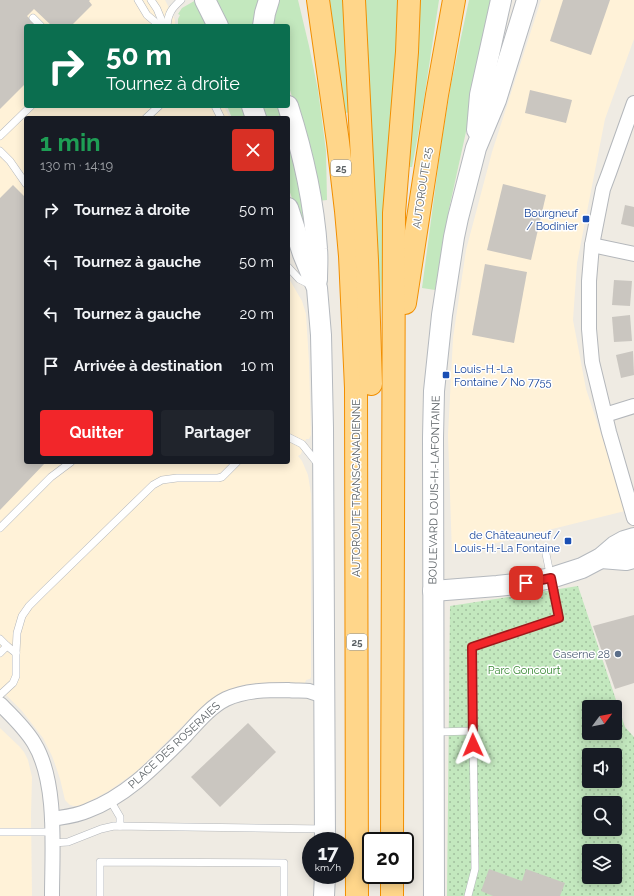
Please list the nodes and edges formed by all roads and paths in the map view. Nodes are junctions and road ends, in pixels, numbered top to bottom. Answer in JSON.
{"nodes":[{"id":1,"x":138,"y":0,"type":"edge"},
{"id":2,"x":151,"y":0,"type":"edge"},
{"id":3,"x":181,"y":0,"type":"edge"},
{"id":4,"x":269,"y":0,"type":"edge"},
{"id":5,"x":307,"y":0,"type":"edge"},
{"id":6,"x":318,"y":0,"type":"edge"},
{"id":7,"x":409,"y":0,"type":"edge"},
{"id":8,"x":454,"y":0,"type":"edge"},
{"id":9,"x":501,"y":0,"type":"edge"},
{"id":10,"x":527,"y":0,"type":"edge"},
{"id":11,"x":355,"y":6,"type":"edge"},
{"id":12,"x":33,"y":18,"type":"dead end"},
{"id":13,"x":39,"y":24,"type":"edge"},
{"id":14,"x":158,"y":24,"type":"edge"},
{"id":15,"x":163,"y":24,"type":"edge"},
{"id":16,"x":167,"y":24,"type":"edge"},
{"id":17,"x":263,"y":24,"type":"edge"},
{"id":18,"x":319,"y":31,"type":"junction"},
{"id":19,"x":634,"y":103,"type":"edge"},
{"id":20,"x":29,"y":108,"type":"edge"},
{"id":21,"x":157,"y":108,"type":"edge"},
{"id":22,"x":289,"y":108,"type":"edge"},
{"id":23,"x":148,"y":116,"type":"edge"},
{"id":24,"x":0,"y":136,"type":"edge"},
{"id":25,"x":476,"y":148,"type":"junction"},
{"id":26,"x":0,"y":151,"type":"edge"},
{"id":27,"x":24,"y":181,"type":"edge"},
{"id":28,"x":290,"y":215,"type":"edge"},
{"id":29,"x":592,"y":245,"type":"junction"},
{"id":30,"x":634,"y":254,"type":"edge"},
{"id":31,"x":290,"y":269,"type":"edge"},
{"id":32,"x":317,"y":288,"type":"junction"},
{"id":33,"x":394,"y":376,"type":"junction"},
{"id":34,"x":634,"y":406,"type":"edge"},
{"id":35,"x":605,"y":414,"type":"junction"},
{"id":36,"x":290,"y":437,"type":"edge"},
{"id":37,"x":68,"y":464,"type":"edge"},
{"id":38,"x":235,"y":464,"type":"edge"},
{"id":39,"x":323,"y":470,"type":"junction"},
{"id":40,"x":634,"y":518,"type":"edge"},
{"id":41,"x":0,"y":528,"type":"edge"},
{"id":42,"x":634,"y":538,"type":"edge"},
{"id":43,"x":546,"y":554,"type":"dead end"},
{"id":44,"x":601,"y":558,"type":"junction"},
{"id":45,"x":634,"y":558,"type":"edge"},
{"id":46,"x":551,"y":578,"type":"junction"},
{"id":47,"x":433,"y":591,"type":"junction"},
{"id":48,"x":0,"y":639,"type":"edge"},
{"id":49,"x":7,"y":646,"type":"junction"},
{"id":50,"x":0,"y":653,"type":"edge"},
{"id":51,"x":16,"y":653,"type":"junction"},
{"id":52,"x":0,"y":695,"type":"edge"},
{"id":53,"x":324,"y":696,"type":"junction"},
{"id":54,"x":0,"y":704,"type":"edge"},
{"id":55,"x":473,"y":731,"type":"junction"},
{"id":56,"x":433,"y":732,"type":"junction"},
{"id":57,"x":110,"y":800,"type":"junction"},
{"id":58,"x":120,"y":826,"type":"junction"},
{"id":59,"x":52,"y":831,"type":"junction"},
{"id":60,"x":0,"y":832,"type":"edge"},
{"id":61,"x":325,"y":832,"type":"edge"},
{"id":62,"x":372,"y":832,"type":"edge"},
{"id":63,"x":392,"y":832,"type":"edge"},
{"id":64,"x":302,"y":834,"type":"edge"},
{"id":65,"x":325,"y":884,"type":"edge"},
{"id":66,"x":372,"y":884,"type":"edge"},
{"id":67,"x":392,"y":884,"type":"edge"},
{"id":68,"x":52,"y":896,"type":"edge"},
{"id":69,"x":100,"y":896,"type":"edge"},
{"id":70,"x":284,"y":896,"type":"edge"},
{"id":71,"x":324,"y":896,"type":"edge"},
{"id":72,"x":357,"y":896,"type":"edge"},
{"id":73,"x":372,"y":896,"type":"edge"},
{"id":74,"x":392,"y":896,"type":"edge"},
{"id":75,"x":434,"y":896,"type":"edge"},
{"id":76,"x":468,"y":896,"type":"edge"}],
"edges":[{"from":1,"to":14,"type":"lane"},
{"from":2,"to":15,"type":"lane"},
{"from":3,"to":16,"type":"lane"},
{"from":4,"to":17,"type":"main road"},
{"from":5,"to":18,"type":"highway"},
{"from":6,"to":18,"type":"highway"},
{"from":7,"to":33,"type":"highway"},
{"from":8,"to":33,"type":"highway","name":"AUTOROUTE 25"},
{"from":9,"to":25,"type":"main road"},
{"from":10,"to":25,"type":"main road","name":"BOULEVARD LOUIS-H.-LAFONTAINE"},
{"from":11,"to":62,"type":"highway"},
{"from":12,"to":13,"type":"lane"},
{"from":18,"to":72,"type":"highway","name":"AUTOROUTE TRANSCANADIENNE","number":"25"},
{"from":19,"to":29,"type":"street"},
{"from":20,"to":24,"type":"lane"},
{"from":21,"to":23,"type":"lane"},
{"from":22,"to":32,"type":"main road"},
{"from":25,"to":47,"type":"main road","name":"BOULEVARD LOUIS-H.-LAFONTAINE"},
{"from":26,"to":27,"type":"lane"},
{"from":28,"to":32,"type":"main road"},
{"from":29,"to":30,"type":"street"},
{"from":29,"to":35,"type":"street"},
{"from":31,"to":32,"type":"lane"},
{"from":32,"to":39,"type":"main road"},
{"from":33,"to":63,"type":"highway"},
{"from":34,"to":35,"type":"street"},
{"from":35,"to":40,"type":"street"},
{"from":36,"to":39,"type":"lane"},
{"from":37,"to":41,"type":"lane"},
{"from":38,"to":51,"type":"lane"},
{"from":39,"to":53,"type":"main road"},
{"from":42,"to":44,"type":"main road"},
{"from":43,"to":46,"type":"lane"},
{"from":44,"to":45,"type":"main road"},
{"from":44,"to":46,"type":"main road"},
{"from":46,"to":47,"type":"main road"},
{"from":46,"to":55,"type":"lane"},
{"from":47,"to":56,"type":"main road","name":"BOULEVARD LOUIS-H.-LAFONTAINE"},
{"from":48,"to":49,"type":"lane"},
{"from":49,"to":50,"type":"lane"},
{"from":49,"to":51,"type":"lane"},
{"from":51,"to":52,"type":"lane"},
{"from":53,"to":57,"type":"street","name":"PLACE DES ROSERAIES"},
{"from":53,"to":61,"type":"main road"},
{"from":54,"to":59,"type":"street"},
{"from":55,"to":56,"type":"lane"},
{"from":55,"to":76,"type":"lane"},
{"from":56,"to":75,"type":"main road","name":"BOULEVARD LOUIS-H.-LAFONTAINE"},
{"from":57,"to":58,"type":"lane"},
{"from":57,"to":59,"type":"street","name":"PLACE DES ROSERAIES"},
{"from":58,"to":59,"type":"lane"},
{"from":58,"to":64,"type":"lane"},
{"from":59,"to":60,"type":"lane"},
{"from":59,"to":68,"type":"street"},
{"from":65,"to":71,"type":"main road"},
{"from":66,"to":73,"type":"highway"},
{"from":67,"to":74,"type":"highway"},
{"from":69,"to":70,"type":"lane"}]}
